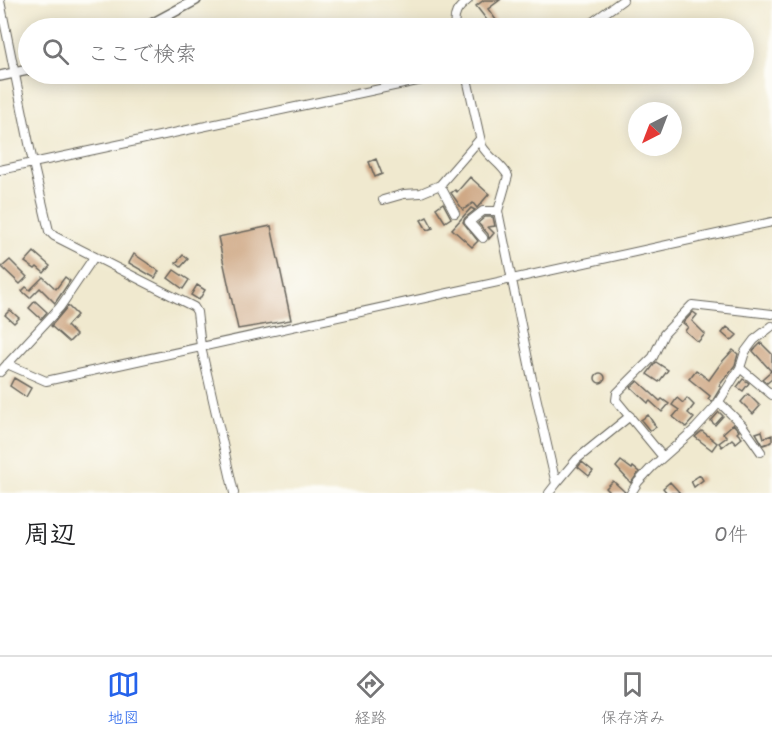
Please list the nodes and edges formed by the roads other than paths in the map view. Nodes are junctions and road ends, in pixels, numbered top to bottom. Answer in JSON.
{"nodes":[{"id":1,"x":196,"y":0,"type":"edge"},
{"id":2,"x":468,"y":0,"type":"edge"},
{"id":3,"x":623,"y":0,"type":"edge"},
{"id":4,"x":0,"y":1,"type":"edge"},
{"id":5,"x":163,"y":18,"type":"edge"},
{"id":6,"x":454,"y":18,"type":"edge"},
{"id":7,"x":598,"y":18,"type":"edge"},
{"id":8,"x":18,"y":72,"type":"edge"},
{"id":9,"x":14,"y":73,"type":"junction"},
{"id":10,"x":0,"y":76,"type":"edge"},
{"id":11,"x":403,"y":84,"type":"edge"},
{"id":12,"x":468,"y":84,"type":"edge"},
{"id":13,"x":480,"y":139,"type":"junction"},
{"id":14,"x":33,"y":163,"type":"junction"},
{"id":15,"x":0,"y":170,"type":"edge"},
{"id":16,"x":440,"y":185,"type":"junction"},
{"id":17,"x":383,"y":200,"type":"dead end"},
{"id":18,"x":498,"y":211,"type":"junction"},
{"id":19,"x":455,"y":213,"type":"dead end"},
{"id":20,"x":772,"y":222,"type":"edge"},
{"id":21,"x":483,"y":238,"type":"dead end"},
{"id":22,"x":94,"y":257,"type":"junction"},
{"id":23,"x":511,"y":280,"type":"junction"},
{"id":24,"x":772,"y":314,"type":"edge"},
{"id":25,"x":772,"y":326,"type":"edge"},
{"id":26,"x":201,"y":347,"type":"junction"},
{"id":27,"x":7,"y":364,"type":"junction"},
{"id":28,"x":740,"y":369,"type":"junction"},
{"id":29,"x":0,"y":372,"type":"edge"},
{"id":30,"x":772,"y":395,"type":"edge"},
{"id":31,"x":719,"y":402,"type":"junction"},
{"id":32,"x":630,"y":416,"type":"junction"},
{"id":33,"x":760,"y":452,"type":"dead end"},
{"id":34,"x":663,"y":457,"type":"junction"},
{"id":35,"x":556,"y":484,"type":"junction"},
{"id":36,"x":234,"y":493,"type":"edge"},
{"id":37,"x":549,"y":493,"type":"edge"},
{"id":38,"x":631,"y":493,"type":"edge"}],
"edges":[{"from":1,"to":5,"type":"street"},
{"from":2,"to":6,"type":"street"},
{"from":3,"to":7,"type":"street"},
{"from":4,"to":9,"type":"street"},
{"from":8,"to":9,"type":"street"},
{"from":9,"to":10,"type":"street"},
{"from":9,"to":14,"type":"street"},
{"from":11,"to":14,"type":"street"},
{"from":12,"to":13,"type":"street"},
{"from":13,"to":16,"type":"street"},
{"from":13,"to":18,"type":"street"},
{"from":14,"to":15,"type":"street"},
{"from":14,"to":22,"type":"street"},
{"from":16,"to":17,"type":"street"},
{"from":16,"to":19,"type":"street"},
{"from":18,"to":21,"type":"street"},
{"from":18,"to":23,"type":"street"},
{"from":20,"to":23,"type":"street"},
{"from":22,"to":26,"type":"street"},
{"from":22,"to":27,"type":"street"},
{"from":23,"to":26,"type":"street"},
{"from":23,"to":35,"type":"street"},
{"from":24,"to":32,"type":"street"},
{"from":25,"to":28,"type":"street"},
{"from":26,"to":27,"type":"street"},
{"from":26,"to":36,"type":"street"},
{"from":27,"to":29,"type":"street"},
{"from":28,"to":30,"type":"street"},
{"from":28,"to":31,"type":"street"},
{"from":31,"to":33,"type":"street"},
{"from":31,"to":34,"type":"street"},
{"from":32,"to":34,"type":"street"},
{"from":32,"to":35,"type":"street"},
{"from":34,"to":38,"type":"street"},
{"from":35,"to":37,"type":"street"}]}
